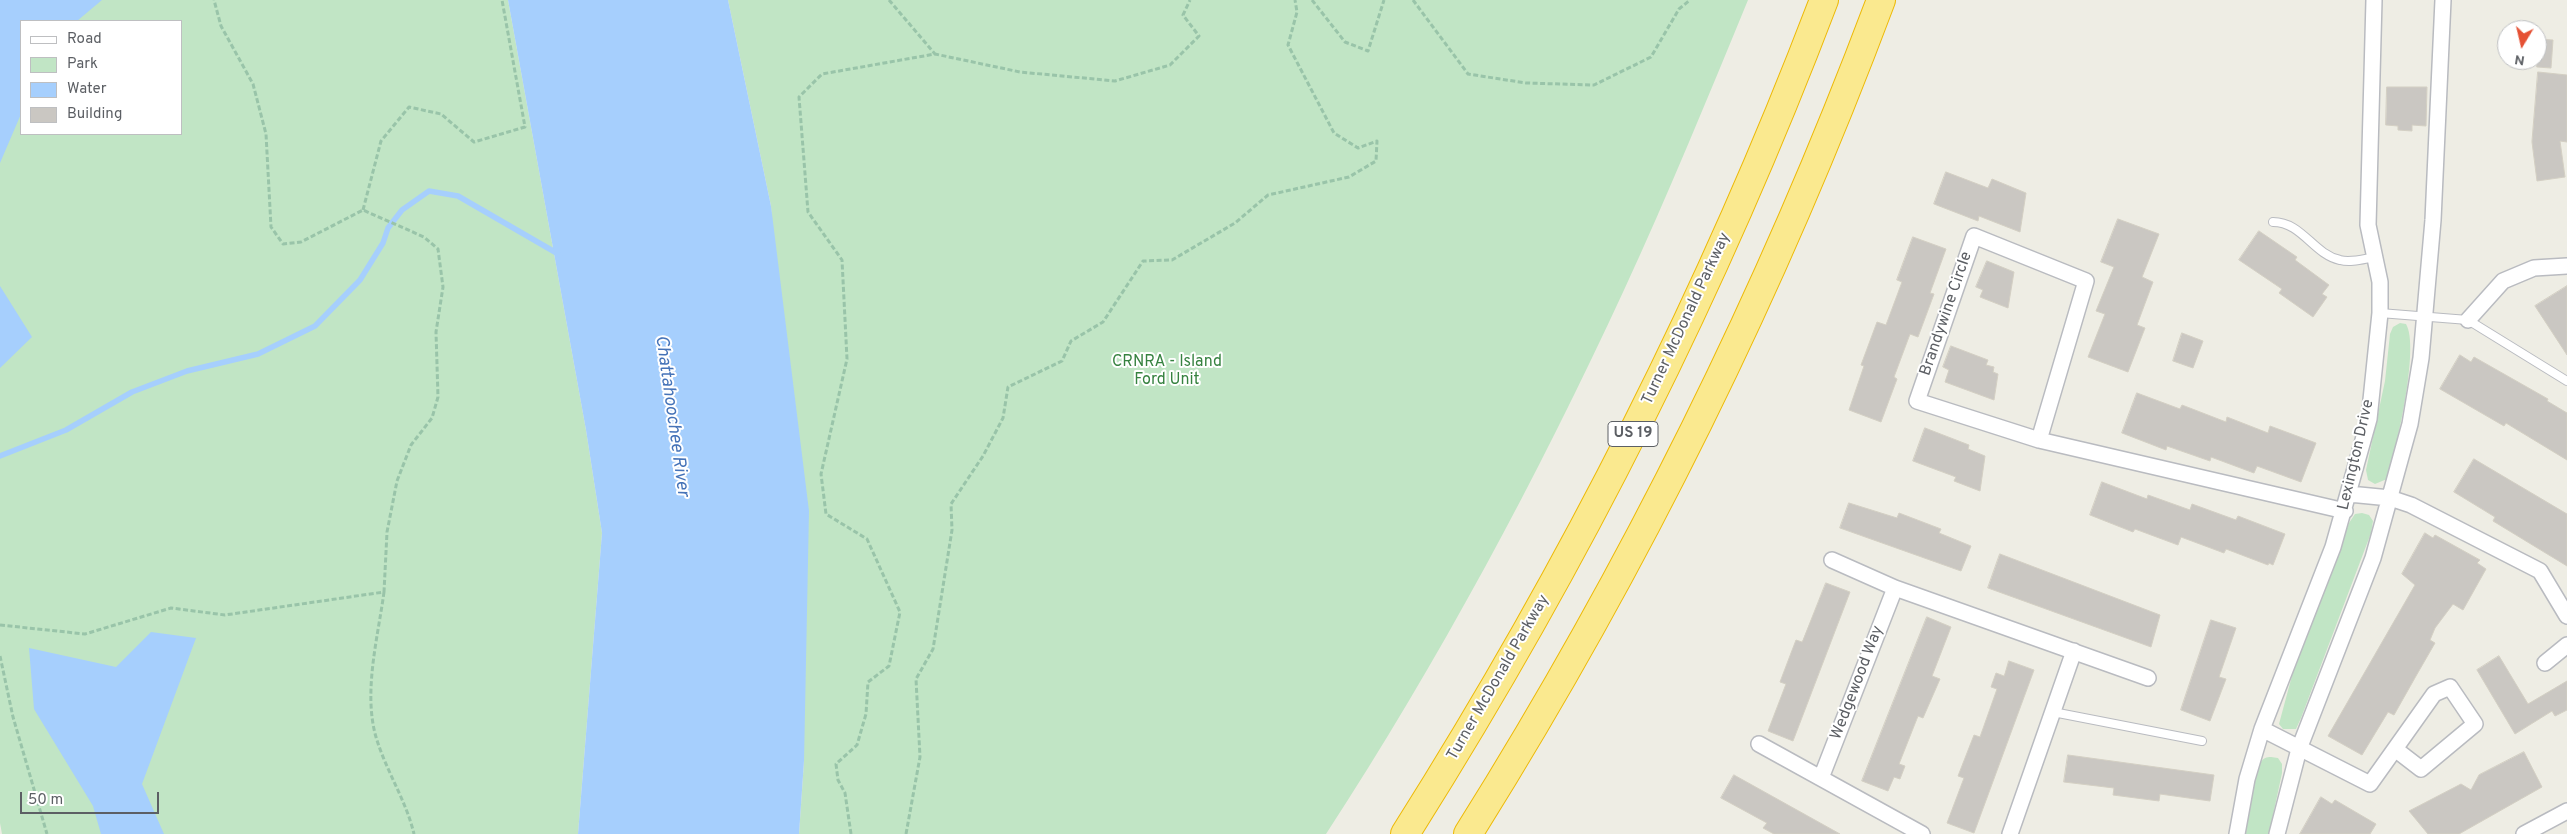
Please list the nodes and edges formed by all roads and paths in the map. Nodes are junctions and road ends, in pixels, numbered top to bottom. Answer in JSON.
{"nodes":[{"id":1,"x":214,"y":0,"type":"edge"},
{"id":2,"x":502,"y":0,"type":"edge"},
{"id":3,"x":889,"y":0,"type":"edge"},
{"id":4,"x":1190,"y":0,"type":"edge"},
{"id":5,"x":1295,"y":0,"type":"edge"},
{"id":6,"x":1301,"y":0,"type":"edge"},
{"id":7,"x":1312,"y":0,"type":"edge"},
{"id":8,"x":1384,"y":0,"type":"edge"},
{"id":9,"x":1413,"y":0,"type":"edge"},
{"id":10,"x":1690,"y":0,"type":"edge"},
{"id":11,"x":2374,"y":0,"type":"edge"},
{"id":12,"x":2443,"y":0,"type":"edge"},
{"id":13,"x":1822,"y":7,"type":"edge"},
{"id":14,"x":1877,"y":11,"type":"edge"},
{"id":15,"x":935,"y":54,"type":"junction"},
{"id":16,"x":363,"y":210,"type":"junction"},
{"id":17,"x":2273,"y":222,"type":"dead end"},
{"id":18,"x":2375,"y":257,"type":"junction"},
{"id":19,"x":2567,"y":266,"type":"edge"},
{"id":20,"x":2380,"y":313,"type":"junction"},
{"id":21,"x":2424,"y":318,"type":"junction"},
{"id":22,"x":2468,"y":320,"type":"junction"},
{"id":23,"x":2567,"y":381,"type":"edge"},
{"id":24,"x":2039,"y":440,"type":"junction"},
{"id":25,"x":2350,"y":494,"type":"junction"},
{"id":26,"x":2390,"y":498,"type":"junction"},
{"id":27,"x":2345,"y":511,"type":"junction"},
{"id":28,"x":1832,"y":560,"type":"dead end"},
{"id":29,"x":1895,"y":588,"type":"junction"},
{"id":30,"x":384,"y":592,"type":"junction"},
{"id":31,"x":2567,"y":616,"type":"edge"},
{"id":32,"x":0,"y":625,"type":"edge"},
{"id":33,"x":2567,"y":645,"type":"edge"},
{"id":34,"x":2074,"y":651,"type":"junction"},
{"id":35,"x":0,"y":656,"type":"edge"},
{"id":36,"x":2545,"y":663,"type":"dead end"},
{"id":37,"x":2148,"y":678,"type":"dead end"},
{"id":38,"x":2053,"y":712,"type":"junction"},
{"id":39,"x":2262,"y":729,"type":"junction"},
{"id":40,"x":2202,"y":741,"type":"dead end"},
{"id":41,"x":1759,"y":744,"type":"dead end"},
{"id":42,"x":2298,"y":749,"type":"junction"},
{"id":43,"x":2395,"y":749,"type":"junction"},
{"id":44,"x":1821,"y":778,"type":"junction"},
{"id":45,"x":2567,"y":811,"type":"edge"},
{"id":46,"x":47,"y":834,"type":"edge"},
{"id":47,"x":414,"y":834,"type":"edge"},
{"id":48,"x":851,"y":834,"type":"edge"},
{"id":49,"x":906,"y":834,"type":"edge"},
{"id":50,"x":1405,"y":834,"type":"edge"},
{"id":51,"x":1468,"y":834,"type":"edge"},
{"id":52,"x":1922,"y":834,"type":"edge"},
{"id":53,"x":2010,"y":834,"type":"edge"},
{"id":54,"x":2237,"y":834,"type":"edge"},
{"id":55,"x":2277,"y":834,"type":"edge"},
{"id":56,"x":2524,"y":834,"type":"edge"}],
"edges":[{"from":1,"to":16,"type":"path"},
{"from":2,"to":16,"type":"path"},
{"from":3,"to":15,"type":"path"},
{"from":4,"to":15,"type":"path"},
{"from":5,"to":6,"type":"path"},
{"from":5,"to":49,"type":"path"},
{"from":7,"to":8,"type":"path"},
{"from":9,"to":10,"type":"path"},
{"from":11,"to":18,"type":"street","name":"Lexington Drive"},
{"from":12,"to":21,"type":"street"},
{"from":13,"to":50,"type":"highway","name":"Turner McDonald Parkway","number":"US 19"},
{"from":14,"to":51,"type":"highway"},
{"from":15,"to":48,"type":"path"},
{"from":16,"to":30,"type":"path"},
{"from":17,"to":18,"type":"lane"},
{"from":18,"to":20,"type":"street","name":"Lexington Drive"},
{"from":19,"to":22,"type":"street"},
{"from":20,"to":21,"type":"lane"},
{"from":20,"to":25,"type":"street","name":"Lexington Drive"},
{"from":21,"to":22,"type":"lane"},
{"from":21,"to":26,"type":"street"},
{"from":22,"to":23,"type":"lane"},
{"from":24,"to":24,"type":"street","name":"Brandywine Circle"},
{"from":24,"to":27,"type":"street","name":"Brandywine Circle"},
{"from":25,"to":26,"type":"street"},
{"from":25,"to":27,"type":"street","name":"Lexington Drive"},
{"from":26,"to":31,"type":"street"},
{"from":26,"to":42,"type":"street"},
{"from":27,"to":39,"type":"street","name":"Lexington Drive"},
{"from":28,"to":29,"type":"street"},
{"from":29,"to":34,"type":"street"},
{"from":29,"to":44,"type":"street","name":"Wedgewood Way"},
{"from":30,"to":32,"type":"path"},
{"from":30,"to":47,"type":"path"},
{"from":33,"to":36,"type":"street"},
{"from":34,"to":37,"type":"street"},
{"from":34,"to":38,"type":"street"},
{"from":35,"to":46,"type":"path"},
{"from":38,"to":40,"type":"lane"},
{"from":38,"to":53,"type":"street"},
{"from":39,"to":42,"type":"street"},
{"from":39,"to":54,"type":"street","name":"Lexington Drive"},
{"from":41,"to":44,"type":"street"},
{"from":42,"to":43,"type":"street"},
{"from":42,"to":55,"type":"street"},
{"from":43,"to":43,"type":"street"},
{"from":44,"to":52,"type":"street"},
{"from":45,"to":56,"type":"street"}]}
